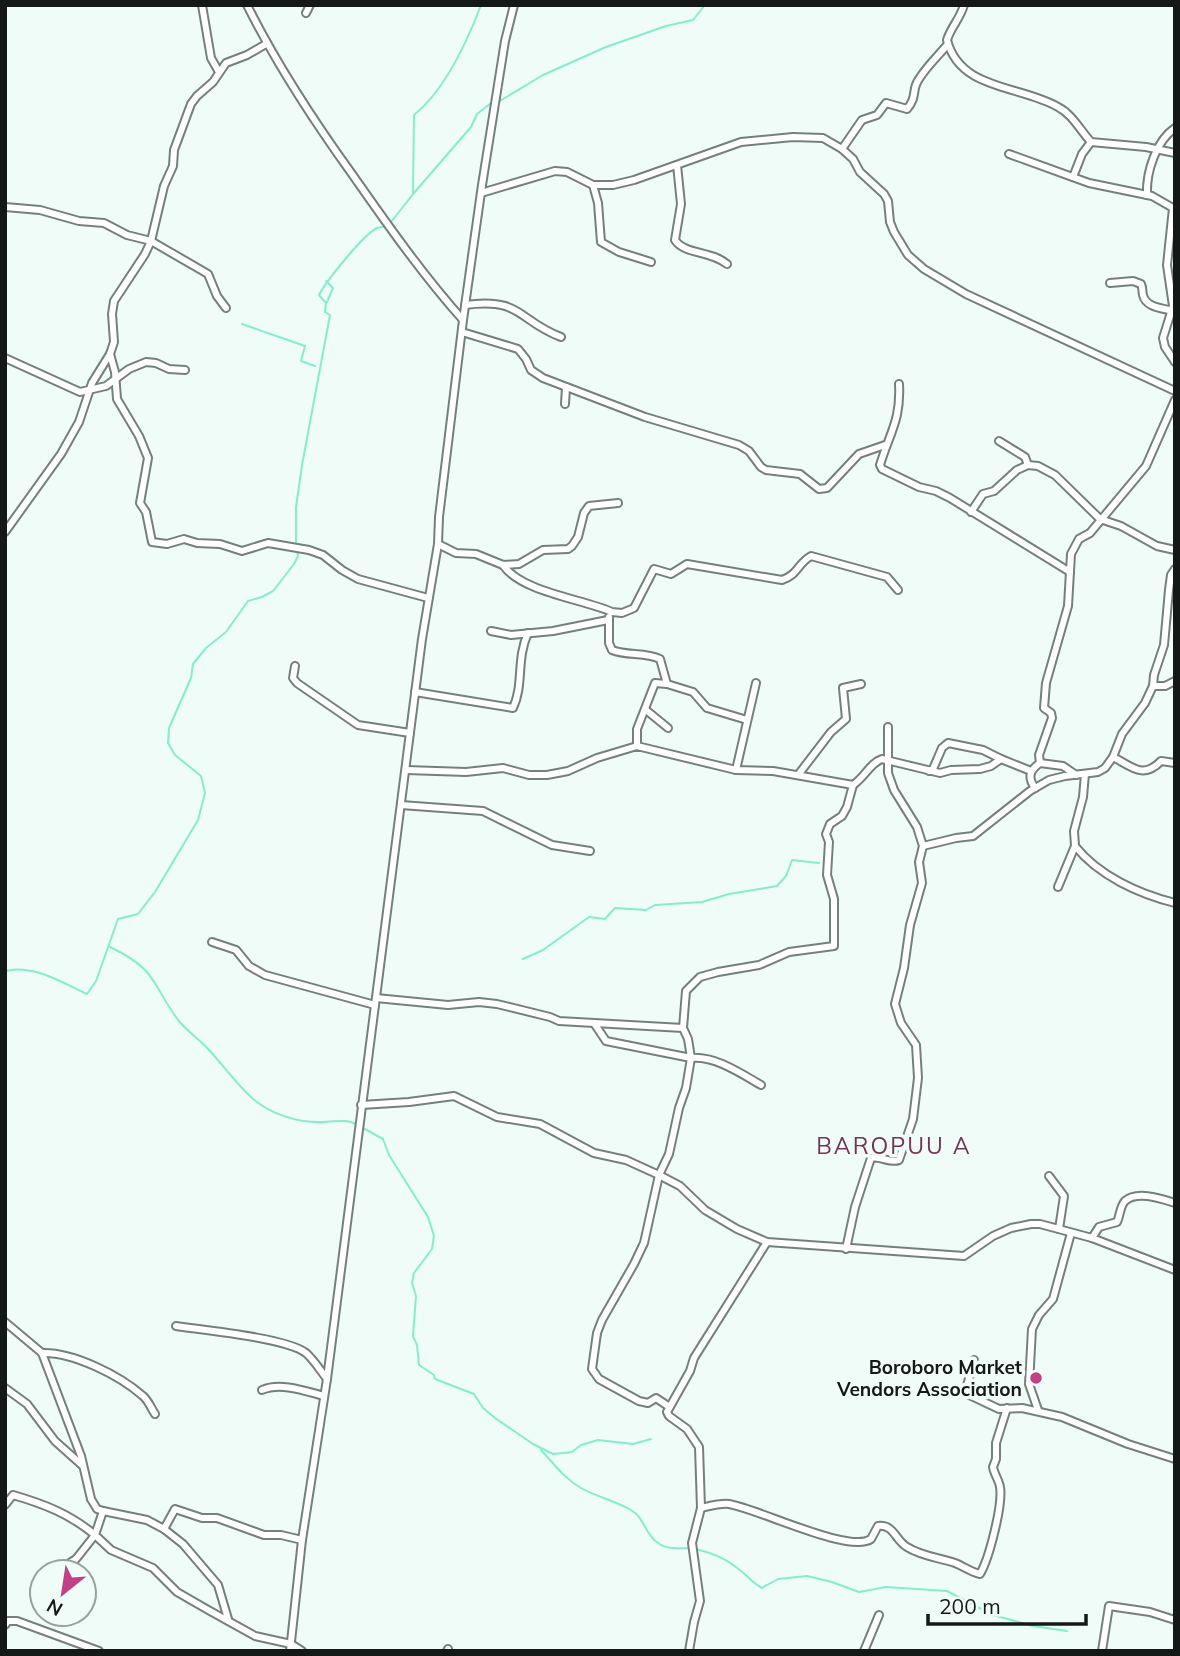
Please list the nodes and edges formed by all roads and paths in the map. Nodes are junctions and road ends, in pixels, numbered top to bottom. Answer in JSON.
{"nodes":[{"id":1,"x":202,"y":5,"type":"edge"},
{"id":2,"x":247,"y":5,"type":"edge"},
{"id":3,"x":310,"y":5,"type":"edge"},
{"id":4,"x":514,"y":5,"type":"edge"},
{"id":5,"x":964,"y":5,"type":"edge"},
{"id":6,"x":306,"y":13,"type":"dead end"},
{"id":7,"x":266,"y":44,"type":"junction"},
{"id":8,"x":948,"y":44,"type":"junction"},
{"id":9,"x":219,"y":72,"type":"junction"},
{"id":10,"x":1175,"y":128,"type":"edge"},
{"id":11,"x":1091,"y":142,"type":"junction"},
{"id":12,"x":842,"y":149,"type":"junction"},
{"id":13,"x":1158,"y":149,"type":"junction"},
{"id":14,"x":1175,"y":153,"type":"edge"},
{"id":15,"x":1009,"y":154,"type":"dead end"},
{"id":16,"x":677,"y":165,"type":"junction"},
{"id":17,"x":1073,"y":177,"type":"junction"},
{"id":18,"x":593,"y":186,"type":"junction"},
{"id":19,"x":481,"y":193,"type":"junction"},
{"id":20,"x":1147,"y":195,"type":"junction"},
{"id":21,"x":5,"y":207,"type":"edge"},
{"id":22,"x":150,"y":241,"type":"junction"},
{"id":23,"x":651,"y":262,"type":"dead end"},
{"id":24,"x":727,"y":264,"type":"dead end"},
{"id":25,"x":1110,"y":283,"type":"dead end"},
{"id":26,"x":465,"y":305,"type":"junction"},
{"id":27,"x":226,"y":308,"type":"dead end"},
{"id":28,"x":1173,"y":311,"type":"edge"},
{"id":29,"x":463,"y":320,"type":"junction"},
{"id":30,"x":462,"y":332,"type":"junction"},
{"id":31,"x":561,"y":337,"type":"dead end"},
{"id":32,"x":110,"y":354,"type":"junction"},
{"id":33,"x":5,"y":358,"type":"edge"},
{"id":34,"x":1175,"y":362,"type":"edge"},
{"id":35,"x":185,"y":370,"type":"dead end"},
{"id":36,"x":116,"y":379,"type":"junction"},
{"id":37,"x":899,"y":384,"type":"dead end"},
{"id":38,"x":565,"y":387,"type":"junction"},
{"id":39,"x":89,"y":390,"type":"junction"},
{"id":40,"x":1175,"y":391,"type":"edge"},
{"id":41,"x":1175,"y":400,"type":"edge"},
{"id":42,"x":565,"y":404,"type":"dead end"},
{"id":43,"x":999,"y":441,"type":"dead end"},
{"id":44,"x":886,"y":445,"type":"junction"},
{"id":45,"x":1028,"y":465,"type":"junction"},
{"id":46,"x":618,"y":503,"type":"dead end"},
{"id":47,"x":971,"y":512,"type":"junction"},
{"id":48,"x":1100,"y":519,"type":"junction"},
{"id":49,"x":5,"y":532,"type":"edge"},
{"id":50,"x":438,"y":544,"type":"junction"},
{"id":51,"x":1175,"y":550,"type":"edge"},
{"id":52,"x":503,"y":565,"type":"junction"},
{"id":53,"x":1175,"y":569,"type":"edge"},
{"id":54,"x":1070,"y":572,"type":"junction"},
{"id":55,"x":898,"y":590,"type":"dead end"},
{"id":56,"x":428,"y":598,"type":"junction"},
{"id":57,"x":612,"y":612,"type":"junction"},
{"id":58,"x":608,"y":620,"type":"junction"},
{"id":59,"x":491,"y":631,"type":"dead end"},
{"id":60,"x":528,"y":633,"type":"junction"},
{"id":61,"x":295,"y":666,"type":"dead end"},
{"id":62,"x":1175,"y":681,"type":"edge"},
{"id":63,"x":756,"y":682,"type":"dead end"},
{"id":64,"x":667,"y":684,"type":"junction"},
{"id":65,"x":861,"y":684,"type":"dead end"},
{"id":66,"x":1153,"y":686,"type":"junction"},
{"id":67,"x":415,"y":692,"type":"junction"},
{"id":68,"x":646,"y":710,"type":"junction"},
{"id":69,"x":747,"y":720,"type":"junction"},
{"id":70,"x":888,"y":727,"type":"dead end"},
{"id":71,"x":668,"y":728,"type":"dead end"},
{"id":72,"x":410,"y":733,"type":"junction"},
{"id":73,"x":637,"y":746,"type":"junction"},
{"id":74,"x":1113,"y":757,"type":"junction"},
{"id":75,"x":1001,"y":759,"type":"junction"},
{"id":76,"x":888,"y":760,"type":"junction"},
{"id":77,"x":1040,"y":762,"type":"junction"},
{"id":78,"x":1175,"y":763,"type":"edge"},
{"id":79,"x":406,"y":770,"type":"junction"},
{"id":80,"x":736,"y":770,"type":"junction"},
{"id":81,"x":928,"y":771,"type":"junction"},
{"id":82,"x":1031,"y":771,"type":"junction"},
{"id":83,"x":1086,"y":774,"type":"junction"},
{"id":84,"x":798,"y":775,"type":"junction"},
{"id":85,"x":1076,"y":775,"type":"junction"},
{"id":86,"x":853,"y":785,"type":"junction"},
{"id":87,"x":1035,"y":788,"type":"junction"},
{"id":88,"x":401,"y":806,"type":"junction"},
{"id":89,"x":923,"y":846,"type":"junction"},
{"id":90,"x":1075,"y":846,"type":"junction"},
{"id":91,"x":590,"y":851,"type":"dead end"},
{"id":92,"x":1058,"y":887,"type":"dead end"},
{"id":93,"x":1175,"y":903,"type":"edge"},
{"id":94,"x":212,"y":942,"type":"dead end"},
{"id":95,"x":376,"y":1002,"type":"junction"},
{"id":96,"x":594,"y":1024,"type":"junction"},
{"id":97,"x":683,"y":1028,"type":"junction"},
{"id":98,"x":691,"y":1058,"type":"junction"},
{"id":99,"x":761,"y":1085,"type":"dead end"},
{"id":100,"x":361,"y":1105,"type":"junction"},
{"id":101,"x":659,"y":1175,"type":"junction"},
{"id":102,"x":1049,"y":1176,"type":"dead end"},
{"id":103,"x":1175,"y":1203,"type":"edge"},
{"id":104,"x":1059,"y":1229,"type":"junction"},
{"id":105,"x":1071,"y":1233,"type":"junction"},
{"id":106,"x":1093,"y":1238,"type":"junction"},
{"id":107,"x":767,"y":1242,"type":"junction"},
{"id":108,"x":846,"y":1249,"type":"junction"},
{"id":109,"x":1175,"y":1270,"type":"edge"},
{"id":110,"x":5,"y":1322,"type":"edge"},
{"id":111,"x":176,"y":1326,"type":"dead end"},
{"id":112,"x":42,"y":1353,"type":"junction"},
{"id":113,"x":974,"y":1360,"type":"dead end"},
{"id":114,"x":327,"y":1379,"type":"junction"},
{"id":115,"x":5,"y":1388,"type":"edge"},
{"id":116,"x":262,"y":1390,"type":"dead end"},
{"id":117,"x":324,"y":1395,"type":"junction"},
{"id":118,"x":668,"y":1406,"type":"junction"},
{"id":119,"x":1007,"y":1408,"type":"junction"},
{"id":120,"x":1038,"y":1410,"type":"junction"},
{"id":121,"x":155,"y":1414,"type":"dead end"},
{"id":122,"x":1175,"y":1460,"type":"edge"},
{"id":123,"x":83,"y":1466,"type":"junction"},
{"id":124,"x":5,"y":1505,"type":"edge"},
{"id":125,"x":702,"y":1508,"type":"junction"},
{"id":126,"x":103,"y":1511,"type":"junction"},
{"id":127,"x":164,"y":1529,"type":"junction"},
{"id":128,"x":95,"y":1535,"type":"junction"},
{"id":129,"x":302,"y":1540,"type":"junction"},
{"id":130,"x":77,"y":1558,"type":"edge"},
{"id":131,"x":879,"y":1615,"type":"dead end"},
{"id":132,"x":228,"y":1619,"type":"junction"},
{"id":133,"x":1175,"y":1620,"type":"edge"},
{"id":134,"x":5,"y":1625,"type":"edge"},
{"id":135,"x":291,"y":1647,"type":"edge"},
{"id":136,"x":99,"y":1651,"type":"edge"},
{"id":137,"x":302,"y":1651,"type":"edge"},
{"id":138,"x":689,"y":1651,"type":"edge"},
{"id":139,"x":864,"y":1651,"type":"edge"},
{"id":140,"x":1102,"y":1651,"type":"edge"}],
"edges":[{"from":1,"to":9,"type":"street"},
{"from":2,"to":7,"type":"street"},
{"from":3,"to":6,"type":"street"},
{"from":4,"to":19,"type":"street"},
{"from":5,"to":8,"type":"street"},
{"from":7,"to":9,"type":"street"},
{"from":7,"to":29,"type":"street"},
{"from":8,"to":11,"type":"street"},
{"from":8,"to":12,"type":"street"},
{"from":9,"to":22,"type":"street"},
{"from":10,"to":13,"type":"street"},
{"from":11,"to":13,"type":"street"},
{"from":11,"to":17,"type":"street"},
{"from":12,"to":16,"type":"street"},
{"from":12,"to":40,"type":"street"},
{"from":13,"to":14,"type":"street"},
{"from":13,"to":20,"type":"street"},
{"from":15,"to":17,"type":"street"},
{"from":16,"to":18,"type":"street"},
{"from":16,"to":24,"type":"street"},
{"from":17,"to":20,"type":"street"},
{"from":18,"to":19,"type":"street"},
{"from":18,"to":23,"type":"street"},
{"from":19,"to":26,"type":"street"},
{"from":20,"to":28,"type":"street"},
{"from":21,"to":22,"type":"street"},
{"from":22,"to":27,"type":"street"},
{"from":22,"to":32,"type":"street"},
{"from":25,"to":28,"type":"street"},
{"from":26,"to":29,"type":"street"},
{"from":26,"to":31,"type":"street"},
{"from":28,"to":34,"type":"street"},
{"from":29,"to":30,"type":"street"},
{"from":30,"to":38,"type":"street"},
{"from":30,"to":50,"type":"street"},
{"from":32,"to":36,"type":"street"},
{"from":32,"to":39,"type":"street"},
{"from":33,"to":39,"type":"street"},
{"from":35,"to":36,"type":"street"},
{"from":36,"to":39,"type":"street"},
{"from":36,"to":56,"type":"street"},
{"from":37,"to":44,"type":"street"},
{"from":38,"to":42,"type":"street"},
{"from":38,"to":44,"type":"street"},
{"from":39,"to":49,"type":"street"},
{"from":41,"to":48,"type":"street"},
{"from":43,"to":45,"type":"street"},
{"from":44,"to":47,"type":"street"},
{"from":45,"to":47,"type":"street"},
{"from":45,"to":48,"type":"street"},
{"from":46,"to":52,"type":"street"},
{"from":47,"to":54,"type":"street"},
{"from":48,"to":51,"type":"street"},
{"from":48,"to":54,"type":"street"},
{"from":50,"to":52,"type":"street"},
{"from":50,"to":56,"type":"street"},
{"from":52,"to":57,"type":"street"},
{"from":53,"to":66,"type":"street"},
{"from":54,"to":77,"type":"street"},
{"from":55,"to":57,"type":"street"},
{"from":56,"to":67,"type":"street"},
{"from":57,"to":58,"type":"street"},
{"from":58,"to":60,"type":"street"},
{"from":58,"to":64,"type":"street"},
{"from":59,"to":60,"type":"street"},
{"from":60,"to":67,"type":"street"},
{"from":61,"to":72,"type":"street"},
{"from":62,"to":66,"type":"street"},
{"from":63,"to":69,"type":"street"},
{"from":64,"to":68,"type":"street"},
{"from":64,"to":69,"type":"street"},
{"from":65,"to":84,"type":"street"},
{"from":66,"to":74,"type":"street"},
{"from":67,"to":72,"type":"street"},
{"from":68,"to":71,"type":"street"},
{"from":68,"to":73,"type":"street"},
{"from":69,"to":80,"type":"street"},
{"from":70,"to":76,"type":"street"},
{"from":72,"to":79,"type":"street"},
{"from":73,"to":79,"type":"street"},
{"from":73,"to":80,"type":"street"},
{"from":74,"to":78,"type":"street"},
{"from":74,"to":83,"type":"street"},
{"from":75,"to":81,"type":"street"},
{"from":75,"to":81,"type":"street"},
{"from":75,"to":82,"type":"street"},
{"from":76,"to":81,"type":"street"},
{"from":76,"to":86,"type":"street"},
{"from":76,"to":89,"type":"street"},
{"from":77,"to":82,"type":"street"},
{"from":77,"to":85,"type":"street"},
{"from":79,"to":88,"type":"street"},
{"from":80,"to":84,"type":"street"},
{"from":82,"to":87,"type":"street"},
{"from":83,"to":85,"type":"street"},
{"from":83,"to":90,"type":"street"},
{"from":84,"to":86,"type":"street"},
{"from":85,"to":87,"type":"street"},
{"from":86,"to":97,"type":"street"},
{"from":87,"to":89,"type":"street"},
{"from":88,"to":91,"type":"street"},
{"from":88,"to":95,"type":"street"},
{"from":89,"to":108,"type":"street"},
{"from":90,"to":92,"type":"street"},
{"from":90,"to":93,"type":"street"},
{"from":94,"to":95,"type":"street"},
{"from":95,"to":96,"type":"street"},
{"from":95,"to":100,"type":"street"},
{"from":96,"to":97,"type":"street"},
{"from":96,"to":98,"type":"street"},
{"from":97,"to":98,"type":"street"},
{"from":98,"to":99,"type":"street"},
{"from":98,"to":101,"type":"street"},
{"from":100,"to":101,"type":"street"},
{"from":100,"to":114,"type":"street"},
{"from":101,"to":107,"type":"street"},
{"from":101,"to":118,"type":"street"},
{"from":102,"to":104,"type":"street"},
{"from":103,"to":106,"type":"street"},
{"from":104,"to":105,"type":"street"},
{"from":104,"to":108,"type":"street"},
{"from":105,"to":106,"type":"street"},
{"from":105,"to":120,"type":"street"},
{"from":106,"to":109,"type":"street"},
{"from":107,"to":108,"type":"street"},
{"from":107,"to":118,"type":"street"},
{"from":110,"to":112,"type":"street"},
{"from":111,"to":114,"type":"street"},
{"from":112,"to":121,"type":"street"},
{"from":112,"to":123,"type":"street"},
{"from":113,"to":119,"type":"street"},
{"from":114,"to":117,"type":"street"},
{"from":115,"to":123,"type":"street"},
{"from":116,"to":117,"type":"street"},
{"from":117,"to":129,"type":"street"},
{"from":118,"to":125,"type":"street"},
{"from":119,"to":120,"type":"street"},
{"from":119,"to":125,"type":"street"},
{"from":120,"to":122,"type":"street"},
{"from":123,"to":126,"type":"street"},
{"from":124,"to":128,"type":"street"},
{"from":125,"to":138,"type":"street"},
{"from":126,"to":127,"type":"street"},
{"from":126,"to":128,"type":"street"},
{"from":127,"to":129,"type":"street"},
{"from":127,"to":132,"type":"street"},
{"from":128,"to":130,"type":"street"},
{"from":128,"to":132,"type":"street"},
{"from":129,"to":135,"type":"street"},
{"from":131,"to":139,"type":"street"},
{"from":132,"to":135,"type":"street"},
{"from":133,"to":140,"type":"street"},
{"from":134,"to":136,"type":"street"},
{"from":135,"to":137,"type":"street"}]}
